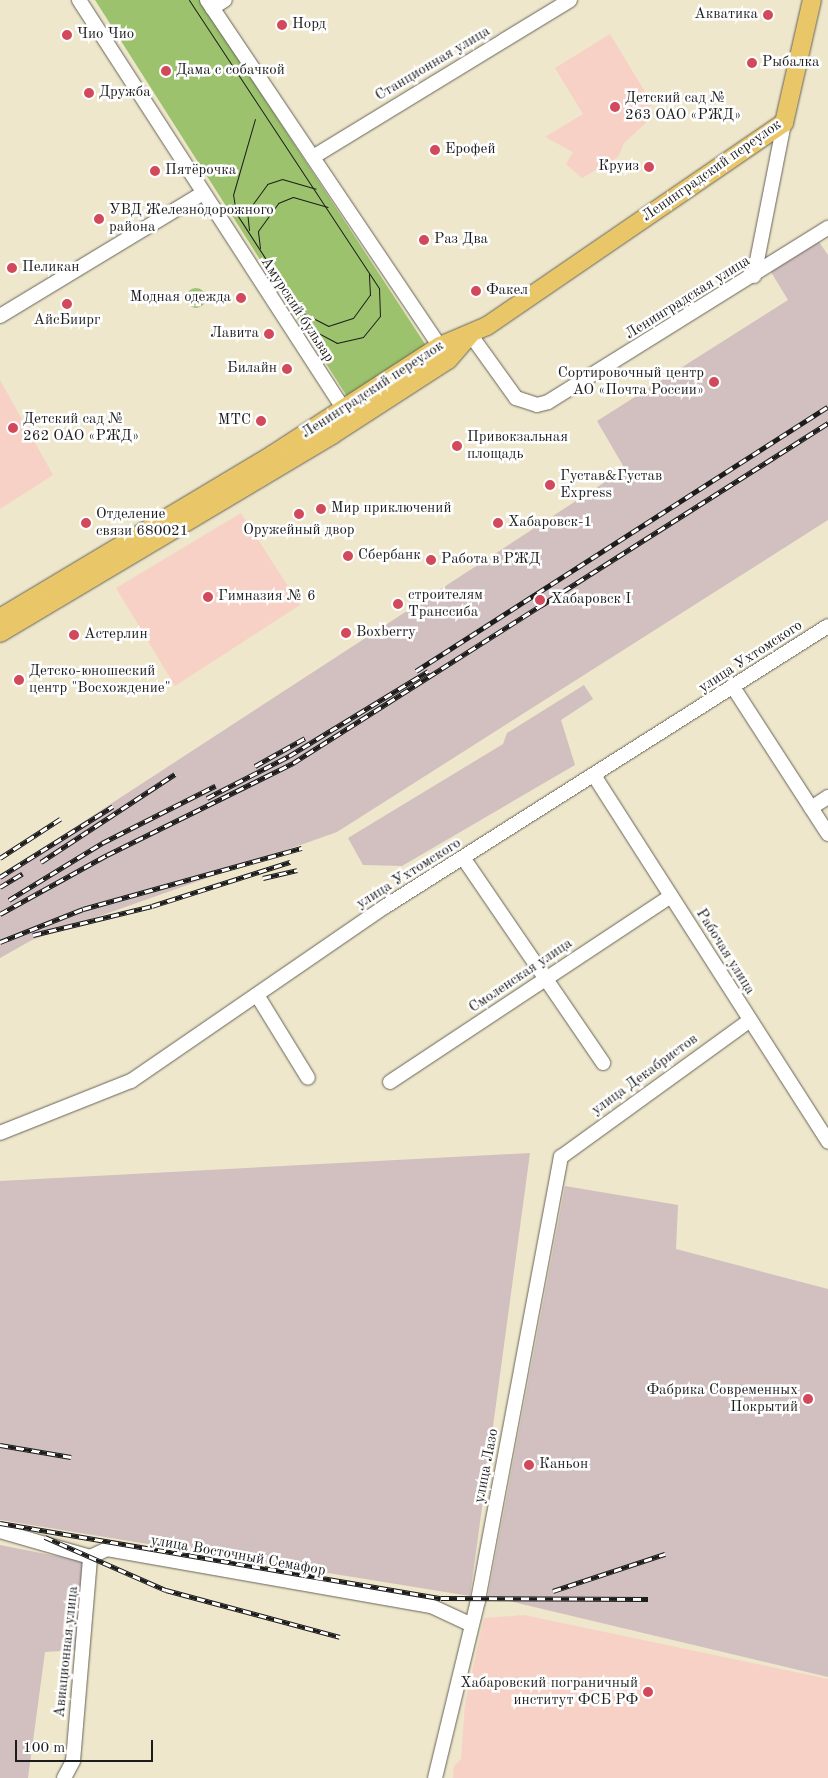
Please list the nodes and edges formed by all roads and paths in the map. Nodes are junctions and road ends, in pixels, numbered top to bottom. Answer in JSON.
{"nodes":[{"id":1,"x":79,"y":0,"type":"edge"},
{"id":2,"x":225,"y":0,"type":"edge"},
{"id":3,"x":570,"y":0,"type":"edge"},
{"id":4,"x":812,"y":0,"type":"edge"},
{"id":5,"x":210,"y":4,"type":"edge"},
{"id":6,"x":784,"y":123,"type":"junction"},
{"id":7,"x":313,"y":157,"type":"junction"},
{"id":8,"x":203,"y":193,"type":"junction"},
{"id":9,"x":828,"y":228,"type":"edge"},
{"id":10,"x":754,"y":276,"type":"junction"},
{"id":11,"x":0,"y":316,"type":"edge"},
{"id":12,"x":470,"y":334,"type":"junction"},
{"id":13,"x":444,"y":353,"type":"junction"},
{"id":14,"x":347,"y":416,"type":"junction"},
{"id":15,"x":0,"y":618,"type":"edge"},
{"id":16,"x":828,"y":626,"type":"edge"},
{"id":17,"x":0,"y":633,"type":"edge"},
{"id":18,"x":733,"y":687,"type":"junction"},
{"id":19,"x":595,"y":778,"type":"junction"},
{"id":20,"x":828,"y":797,"type":"edge"},
{"id":21,"x":811,"y":808,"type":"junction"},
{"id":22,"x":828,"y":834,"type":"edge"},
{"id":23,"x":464,"y":859,"type":"junction"},
{"id":24,"x":670,"y":896,"type":"junction"},
{"id":25,"x":545,"y":979,"type":"junction"},
{"id":26,"x":257,"y":995,"type":"junction"},
{"id":27,"x":749,"y":1021,"type":"junction"},
{"id":28,"x":602,"y":1063,"type":"dead end"},
{"id":29,"x":308,"y":1078,"type":"dead end"},
{"id":30,"x":390,"y":1082,"type":"dead end"},
{"id":31,"x":0,"y":1133,"type":"edge"},
{"id":32,"x":827,"y":1143,"type":"edge"},
{"id":33,"x":561,"y":1157,"type":"joint"},
{"id":34,"x":0,"y":1531,"type":"edge"},
{"id":35,"x":90,"y":1557,"type":"junction"},
{"id":36,"x":470,"y":1624,"type":"junction"},
{"id":37,"x":64,"y":1778,"type":"edge"},
{"id":38,"x":435,"y":1778,"type":"edge"}],
"edges":[{"from":1,"to":8,"type":"street","name":"Амурский бульвар"},
{"from":2,"to":5,"type":"street"},
{"from":3,"to":7,"type":"street","name":"Станционная улица"},
{"from":4,"to":6,"type":"main road","name":"Ленинградский переулок"},
{"from":5,"to":7,"type":"street"},
{"from":6,"to":10,"type":"street"},
{"from":6,"to":12,"type":"main road","name":"Ленинградский переулок"},
{"from":7,"to":13,"type":"street"},
{"from":8,"to":11,"type":"street"},
{"from":8,"to":14,"type":"street","name":"Амурский бульвар"},
{"from":9,"to":10,"type":"street","name":"Ленинградская улица"},
{"from":10,"to":12,"type":"street","name":"Ленинградская улица"},
{"from":12,"to":13,"type":"main road","name":"Ленинградский переулок"},
{"from":13,"to":14,"type":"main road","name":"Ленинградский переулок"},
{"from":14,"to":15,"type":"main road","name":"Ленинградский переулок"},
{"from":14,"to":17,"type":"main road","name":"Ленинградский переулок"},
{"from":16,"to":18,"type":"street","name":"улица Ухтомского"},
{"from":18,"to":19,"type":"street","name":"улица Ухтомского"},
{"from":18,"to":21,"type":"street"},
{"from":19,"to":23,"type":"street","name":"улица Ухтомского"},
{"from":19,"to":24,"type":"street","name":"Рабочая улица"},
{"from":20,"to":21,"type":"street"},
{"from":21,"to":22,"type":"street"},
{"from":23,"to":25,"type":"street"},
{"from":23,"to":26,"type":"street","name":"улица Ухтомского"},
{"from":24,"to":25,"type":"street","name":"Смоленская улица"},
{"from":24,"to":27,"type":"street","name":"Рабочая улица"},
{"from":25,"to":28,"type":"street"},
{"from":25,"to":30,"type":"street","name":"Смоленская улица"},
{"from":26,"to":29,"type":"street"},
{"from":26,"to":31,"type":"street","name":"улица Ухтомского"},
{"from":27,"to":32,"type":"street","name":"Рабочая улица"},
{"from":27,"to":33,"type":"street","name":"улица Декабристов"},
{"from":33,"to":36,"type":"street","name":"улица Лазо"},
{"from":34,"to":35,"type":"street"},
{"from":35,"to":36,"type":"street","name":"улица Восточный Семафор"},
{"from":35,"to":37,"type":"street","name":"Авиационная улица"},
{"from":36,"to":38,"type":"street","name":"улица Лазо"}]}
